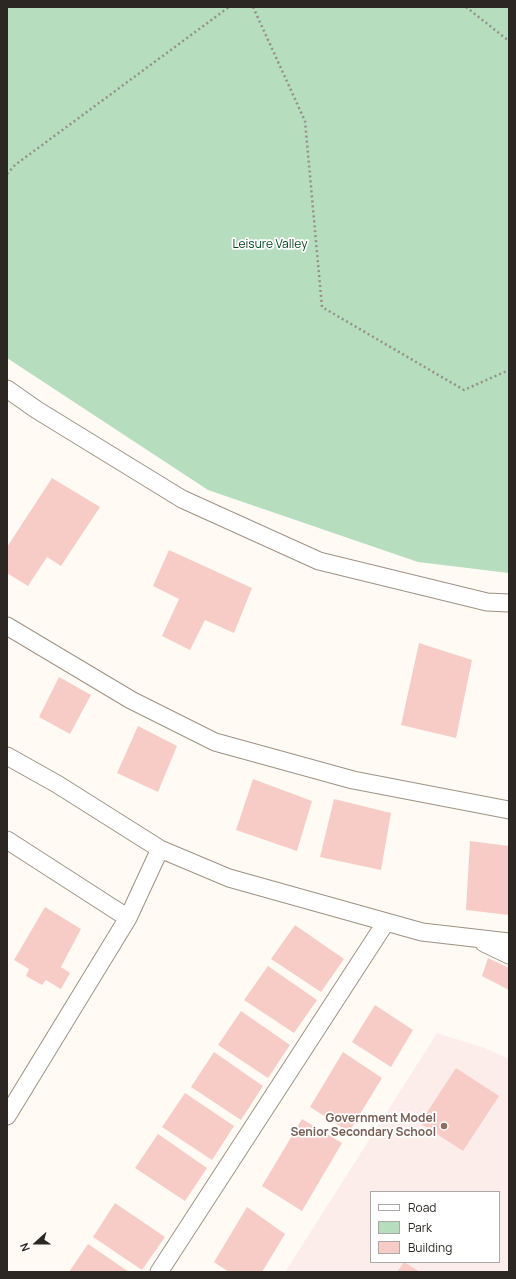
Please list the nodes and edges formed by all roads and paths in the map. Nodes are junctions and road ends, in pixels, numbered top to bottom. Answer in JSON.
{"nodes":[{"id":1,"x":229,"y":7,"type":"edge"},
{"id":2,"x":252,"y":7,"type":"edge"},
{"id":3,"x":466,"y":7,"type":"edge"},
{"id":4,"x":509,"y":41,"type":"edge"},
{"id":5,"x":7,"y":174,"type":"edge"},
{"id":6,"x":509,"y":370,"type":"edge"},
{"id":7,"x":7,"y":389,"type":"edge"},
{"id":8,"x":509,"y":603,"type":"edge"},
{"id":9,"x":7,"y":626,"type":"edge"},
{"id":10,"x":7,"y":756,"type":"edge"},
{"id":11,"x":509,"y":810,"type":"edge"},
{"id":12,"x":7,"y":840,"type":"edge"},
{"id":13,"x":160,"y":849,"type":"junction"},
{"id":14,"x":128,"y":918,"type":"junction"},
{"id":15,"x":386,"y":922,"type":"junction"},
{"id":16,"x":473,"y":938,"type":"junction"},
{"id":17,"x":509,"y":942,"type":"edge"},
{"id":18,"x":509,"y":955,"type":"edge"},
{"id":19,"x":7,"y":1116,"type":"edge"},
{"id":20,"x":159,"y":1272,"type":"edge"}],
"edges":[{"from":1,"to":5,"type":"path"},
{"from":2,"to":6,"type":"path"},
{"from":3,"to":4,"type":"path"},
{"from":7,"to":8,"type":"street"},
{"from":9,"to":11,"type":"street"},
{"from":10,"to":13,"type":"street"},
{"from":12,"to":14,"type":"street"},
{"from":13,"to":14,"type":"street"},
{"from":13,"to":15,"type":"street"},
{"from":14,"to":19,"type":"street"},
{"from":15,"to":16,"type":"street"},
{"from":15,"to":20,"type":"street"},
{"from":16,"to":17,"type":"street"},
{"from":16,"to":18,"type":"street"}]}
